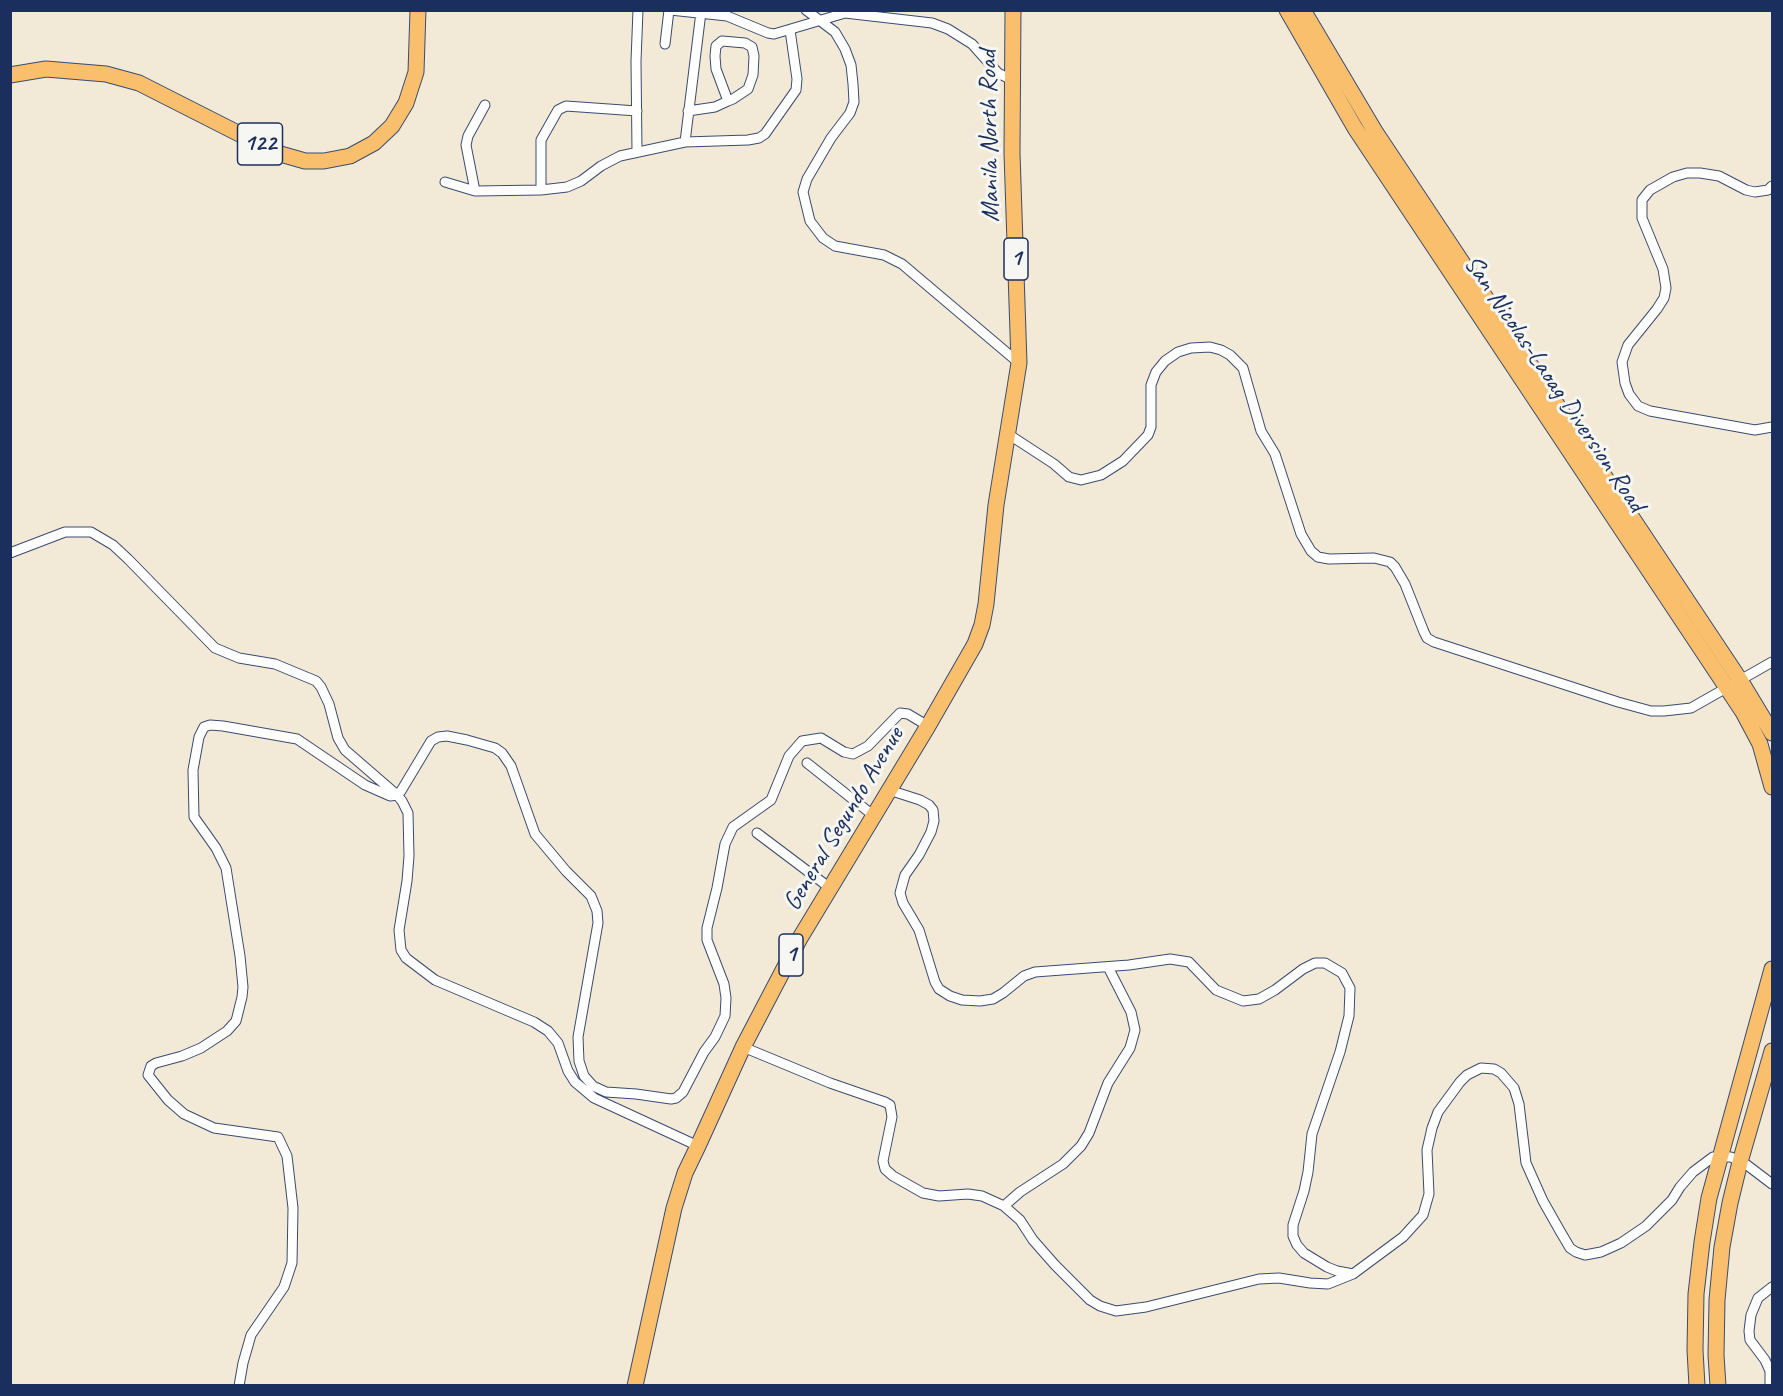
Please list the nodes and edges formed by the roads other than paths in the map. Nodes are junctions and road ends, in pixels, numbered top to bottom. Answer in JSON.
{"nodes":[{"id":1,"x":418,"y":10,"type":"edge"},
{"id":2,"x":638,"y":10,"type":"edge"},
{"id":3,"x":670,"y":10,"type":"edge"},
{"id":4,"x":806,"y":10,"type":"edge"},
{"id":5,"x":1013,"y":10,"type":"edge"},
{"id":6,"x":1287,"y":10,"type":"edge"},
{"id":7,"x":1303,"y":10,"type":"edge"},
{"id":8,"x":702,"y":12,"type":"junction"},
{"id":9,"x":820,"y":19,"type":"junction"},
{"id":10,"x":790,"y":30,"type":"junction"},
{"id":11,"x":665,"y":44,"type":"dead end"},
{"id":12,"x":10,"y":75,"type":"edge"},
{"id":13,"x":1012,"y":80,"type":"junction"},
{"id":14,"x":728,"y":101,"type":"junction"},
{"id":15,"x":485,"y":105,"type":"dead end"},
{"id":16,"x":637,"y":111,"type":"junction"},
{"id":17,"x":688,"y":111,"type":"junction"},
{"id":18,"x":685,"y":142,"type":"junction"},
{"id":19,"x":637,"y":152,"type":"junction"},
{"id":20,"x":445,"y":182,"type":"dead end"},
{"id":21,"x":541,"y":190,"type":"junction"},
{"id":22,"x":1771,"y":190,"type":"edge"},
{"id":23,"x":475,"y":191,"type":"junction"},
{"id":24,"x":1019,"y":363,"type":"junction"},
{"id":25,"x":1773,"y":427,"type":"edge"},
{"id":26,"x":1008,"y":434,"type":"junction"},
{"id":27,"x":992,"y":546,"type":"joint"},
{"id":28,"x":10,"y":553,"type":"edge"},
{"id":29,"x":1773,"y":662,"type":"edge"},
{"id":30,"x":1734,"y":684,"type":"junction"},
{"id":31,"x":928,"y":726,"type":"junction"},
{"id":32,"x":1773,"y":733,"type":"edge"},
{"id":33,"x":807,"y":763,"type":"dead end"},
{"id":34,"x":1773,"y":787,"type":"edge"},
{"id":35,"x":889,"y":790,"type":"junction"},
{"id":36,"x":397,"y":795,"type":"junction"},
{"id":37,"x":874,"y":816,"type":"junction"},
{"id":38,"x":757,"y":833,"type":"dead end"},
{"id":39,"x":830,"y":888,"type":"junction"},
{"id":40,"x":1108,"y":967,"type":"junction"},
{"id":41,"x":1773,"y":969,"type":"edge"},
{"id":42,"x":743,"y":1047,"type":"junction"},
{"id":43,"x":1773,"y":1051,"type":"edge"},
{"id":44,"x":698,"y":1146,"type":"junction"},
{"id":45,"x":1720,"y":1156,"type":"junction"},
{"id":46,"x":1740,"y":1162,"type":"junction"},
{"id":47,"x":1773,"y":1184,"type":"edge"},
{"id":48,"x":1004,"y":1206,"type":"junction"},
{"id":49,"x":1353,"y":1274,"type":"junction"},
{"id":50,"x":1773,"y":1287,"type":"edge"},
{"id":51,"x":239,"y":1386,"type":"edge"},
{"id":52,"x":635,"y":1386,"type":"edge"},
{"id":53,"x":1697,"y":1386,"type":"edge"},
{"id":54,"x":1718,"y":1386,"type":"edge"},
{"id":55,"x":1770,"y":1386,"type":"edge"}],
"edges":[{"from":1,"to":12,"type":"main road","number":"122"},
{"from":2,"to":16,"type":"street"},
{"from":3,"to":8,"type":"street"},
{"from":3,"to":11,"type":"street"},
{"from":4,"to":9,"type":"street"},
{"from":5,"to":13,"type":"main road","name":"Manila North Road","number":"1"},
{"from":6,"to":30,"type":"main road","name":"San Nicolas-Laoag Diversion Road"},
{"from":7,"to":30,"type":"main road","name":"San Nicolas-Laoag Diversion Road"},
{"from":8,"to":10,"type":"street"},
{"from":8,"to":17,"type":"street"},
{"from":9,"to":10,"type":"street"},
{"from":9,"to":13,"type":"street"},
{"from":9,"to":24,"type":"street"},
{"from":10,"to":18,"type":"street"},
{"from":13,"to":24,"type":"main road","name":"Manila North Road","number":"1"},
{"from":14,"to":14,"type":"street"},
{"from":14,"to":17,"type":"street"},
{"from":15,"to":23,"type":"street"},
{"from":16,"to":19,"type":"street"},
{"from":16,"to":21,"type":"street"},
{"from":17,"to":18,"type":"street"},
{"from":18,"to":19,"type":"street"},
{"from":19,"to":21,"type":"street"},
{"from":20,"to":23,"type":"street"},
{"from":21,"to":23,"type":"street"},
{"from":22,"to":25,"type":"street"},
{"from":24,"to":26,"type":"main road","name":"Manila North Road","number":"1"},
{"from":26,"to":27,"type":"main road","name":"Manila North Road","number":"1"},
{"from":26,"to":30,"type":"street"},
{"from":27,"to":31,"type":"main road","name":"General Segundo Avenue","number":"1"},
{"from":28,"to":36,"type":"street"},
{"from":29,"to":30,"type":"street"},
{"from":30,"to":32,"type":"main road","name":"San Nicolas-Laoag Diversion Road"},
{"from":30,"to":34,"type":"main road","name":"San Nicolas-Laoag Diversion Road"},
{"from":31,"to":35,"type":"main road","name":"General Segundo Avenue","number":"1"},
{"from":31,"to":36,"type":"street"},
{"from":33,"to":37,"type":"street"},
{"from":35,"to":37,"type":"main road","name":"General Segundo Avenue","number":"1"},
{"from":35,"to":40,"type":"street"},
{"from":36,"to":44,"type":"street"},
{"from":36,"to":51,"type":"street"},
{"from":37,"to":39,"type":"main road","name":"General Segundo Avenue","number":"1"},
{"from":38,"to":39,"type":"street"},
{"from":39,"to":42,"type":"main road","name":"General Segundo Avenue","number":"1"},
{"from":40,"to":48,"type":"street"},
{"from":40,"to":49,"type":"street"},
{"from":41,"to":45,"type":"main road"},
{"from":42,"to":44,"type":"main road","name":"General Segundo Avenue","number":"1"},
{"from":42,"to":48,"type":"street"},
{"from":43,"to":46,"type":"main road"},
{"from":44,"to":52,"type":"main road","name":"General Segundo Avenue","number":"1"},
{"from":45,"to":46,"type":"street"},
{"from":45,"to":49,"type":"street"},
{"from":45,"to":53,"type":"main road"},
{"from":46,"to":47,"type":"street"},
{"from":46,"to":54,"type":"main road"},
{"from":48,"to":49,"type":"street"},
{"from":50,"to":55,"type":"street"}]}
